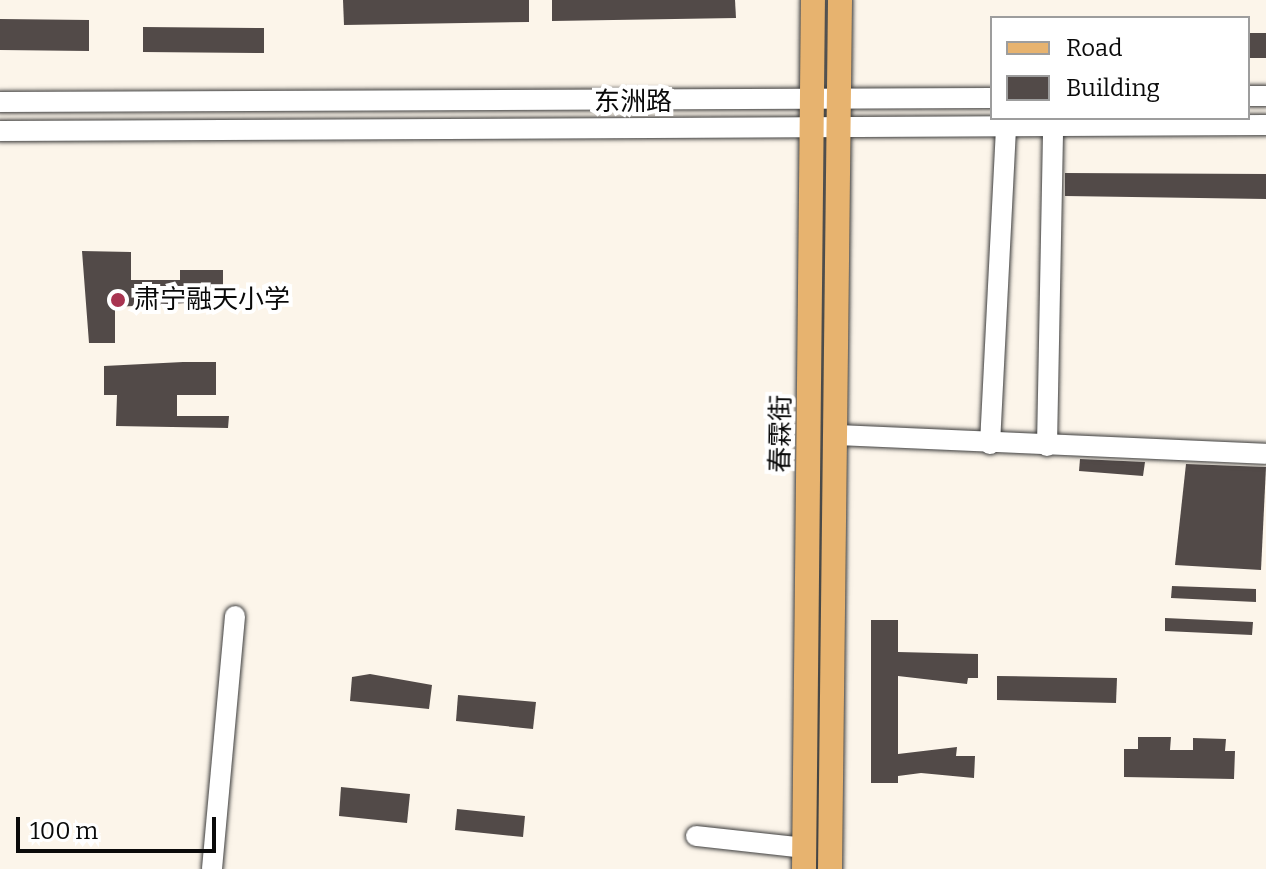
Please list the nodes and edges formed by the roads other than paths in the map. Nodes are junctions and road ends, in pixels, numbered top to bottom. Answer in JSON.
{"nodes":[{"id":1,"x":813,"y":0,"type":"edge"},
{"id":2,"x":840,"y":0,"type":"edge"},
{"id":3,"x":990,"y":98,"type":"edge"},
{"id":4,"x":813,"y":99,"type":"junction"},
{"id":5,"x":839,"y":99,"type":"junction"},
{"id":6,"x":0,"y":102,"type":"edge"},
{"id":7,"x":1266,"y":125,"type":"edge"},
{"id":8,"x":1006,"y":126,"type":"junction"},
{"id":9,"x":839,"y":127,"type":"junction"},
{"id":10,"x":813,"y":128,"type":"junction"},
{"id":11,"x":0,"y":131,"type":"edge"},
{"id":12,"x":1053,"y":133,"type":"junction"},
{"id":13,"x":1266,"y":139,"type":"edge"},
{"id":14,"x":836,"y":435,"type":"junction"},
{"id":15,"x":990,"y":444,"type":"junction"},
{"id":16,"x":1047,"y":446,"type":"junction"},
{"id":17,"x":1266,"y":454,"type":"edge"},
{"id":18,"x":235,"y":616,"type":"dead end"},
{"id":19,"x":696,"y":836,"type":"dead end"},
{"id":20,"x":804,"y":859,"type":"edge"},
{"id":21,"x":212,"y":869,"type":"edge"},
{"id":22,"x":830,"y":869,"type":"edge"}],
"edges":[{"from":1,"to":4,"type":"main road","name":"春霖街"},
{"from":2,"to":5,"type":"main road"},
{"from":3,"to":5,"type":"street","name":"东洲路"},
{"from":4,"to":5,"type":"street","name":"东洲路"},
{"from":4,"to":6,"type":"street","name":"东洲路"},
{"from":4,"to":10,"type":"main road","name":"春霖街"},
{"from":5,"to":9,"type":"main road"},
{"from":7,"to":12,"type":"street","name":"东洲路"},
{"from":8,"to":9,"type":"street","name":"东洲路"},
{"from":8,"to":12,"type":"street","name":"东洲路"},
{"from":8,"to":15,"type":"street"},
{"from":9,"to":10,"type":"street","name":"东洲路"},
{"from":9,"to":14,"type":"main road"},
{"from":10,"to":11,"type":"street","name":"东洲路"},
{"from":10,"to":20,"type":"main road","name":"春霖街"},
{"from":12,"to":13,"type":"street"},
{"from":12,"to":16,"type":"street"},
{"from":14,"to":15,"type":"street"},
{"from":14,"to":22,"type":"main road"},
{"from":15,"to":16,"type":"street"},
{"from":16,"to":17,"type":"street"},
{"from":18,"to":21,"type":"street"},
{"from":19,"to":20,"type":"street"}]}
